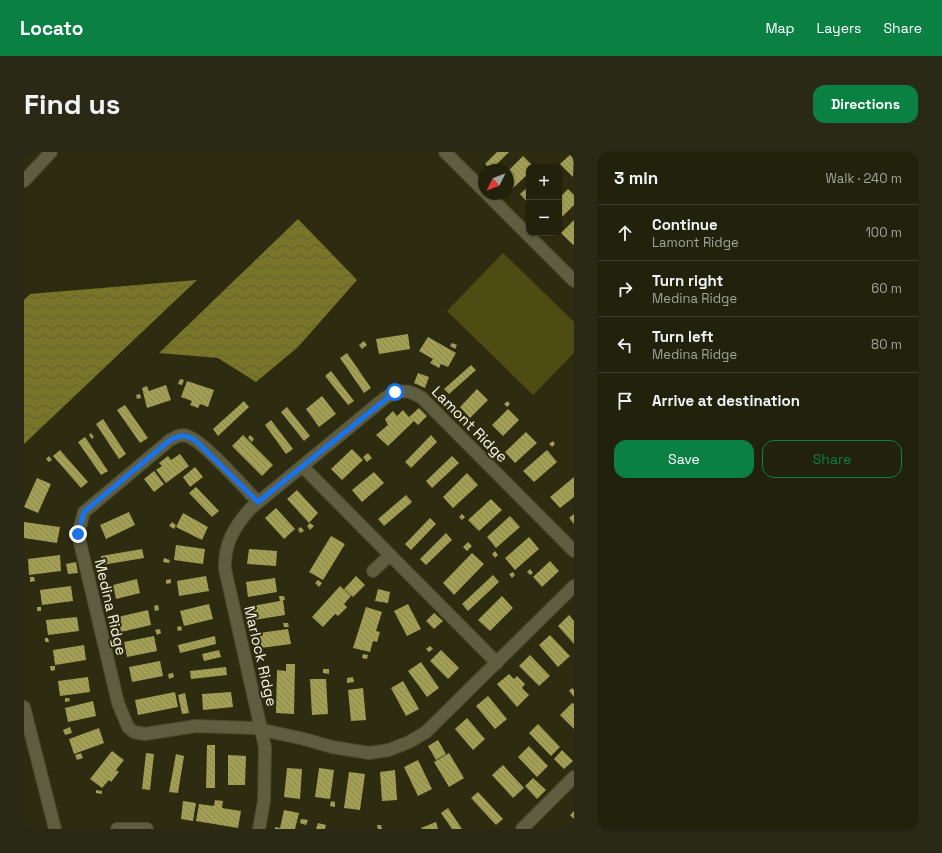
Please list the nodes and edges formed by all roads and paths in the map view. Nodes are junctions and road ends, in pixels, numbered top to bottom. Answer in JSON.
{"nodes":[{"id":1,"x":51,"y":152,"type":"edge"},
{"id":2,"x":445,"y":152,"type":"edge"},
{"id":3,"x":24,"y":181,"type":"edge"},
{"id":4,"x":478,"y":185,"type":"edge"},
{"id":5,"x":493,"y":200,"type":"edge"},
{"id":6,"x":574,"y":281,"type":"edge"},
{"id":7,"x":302,"y":466,"type":"junction"},
{"id":8,"x":258,"y":502,"type":"junction"},
{"id":9,"x":574,"y":551,"type":"edge"},
{"id":10,"x":390,"y":555,"type":"junction"},
{"id":11,"x":374,"y":571,"type":"dead end"},
{"id":12,"x":574,"y":586,"type":"edge"},
{"id":13,"x":496,"y":663,"type":"junction"},
{"id":14,"x":24,"y":707,"type":"edge"},
{"id":15,"x":262,"y":730,"type":"junction"},
{"id":16,"x":574,"y":777,"type":"edge"},
{"id":17,"x":55,"y":829,"type":"edge"},
{"id":18,"x":117,"y":829,"type":"edge"},
{"id":19,"x":120,"y":829,"type":"edge"},
{"id":20,"x":147,"y":829,"type":"edge"},
{"id":21,"x":259,"y":829,"type":"edge"},
{"id":22,"x":522,"y":829,"type":"edge"}],
"edges":[{"from":1,"to":3,"type":"street"},
{"from":2,"to":4,"type":"street"},
{"from":5,"to":6,"type":"street"},
{"from":7,"to":8,"type":"street","name":"Lamont Ridge"},
{"from":7,"to":9,"type":"street","name":"Lamont Ridge"},
{"from":7,"to":10,"type":"street"},
{"from":8,"to":15,"type":"street","name":"Marlock Ridge"},
{"from":8,"to":15,"type":"street","name":"Medina Ridge"},
{"from":10,"to":11,"type":"street"},
{"from":10,"to":13,"type":"street"},
{"from":12,"to":13,"type":"street"},
{"from":13,"to":15,"type":"street"},
{"from":14,"to":17,"type":"street"},
{"from":15,"to":21,"type":"street","name":"Marlock Ridge"},
{"from":16,"to":22,"type":"street"},
{"from":18,"to":19,"type":"street"},
{"from":19,"to":20,"type":"street"}]}
